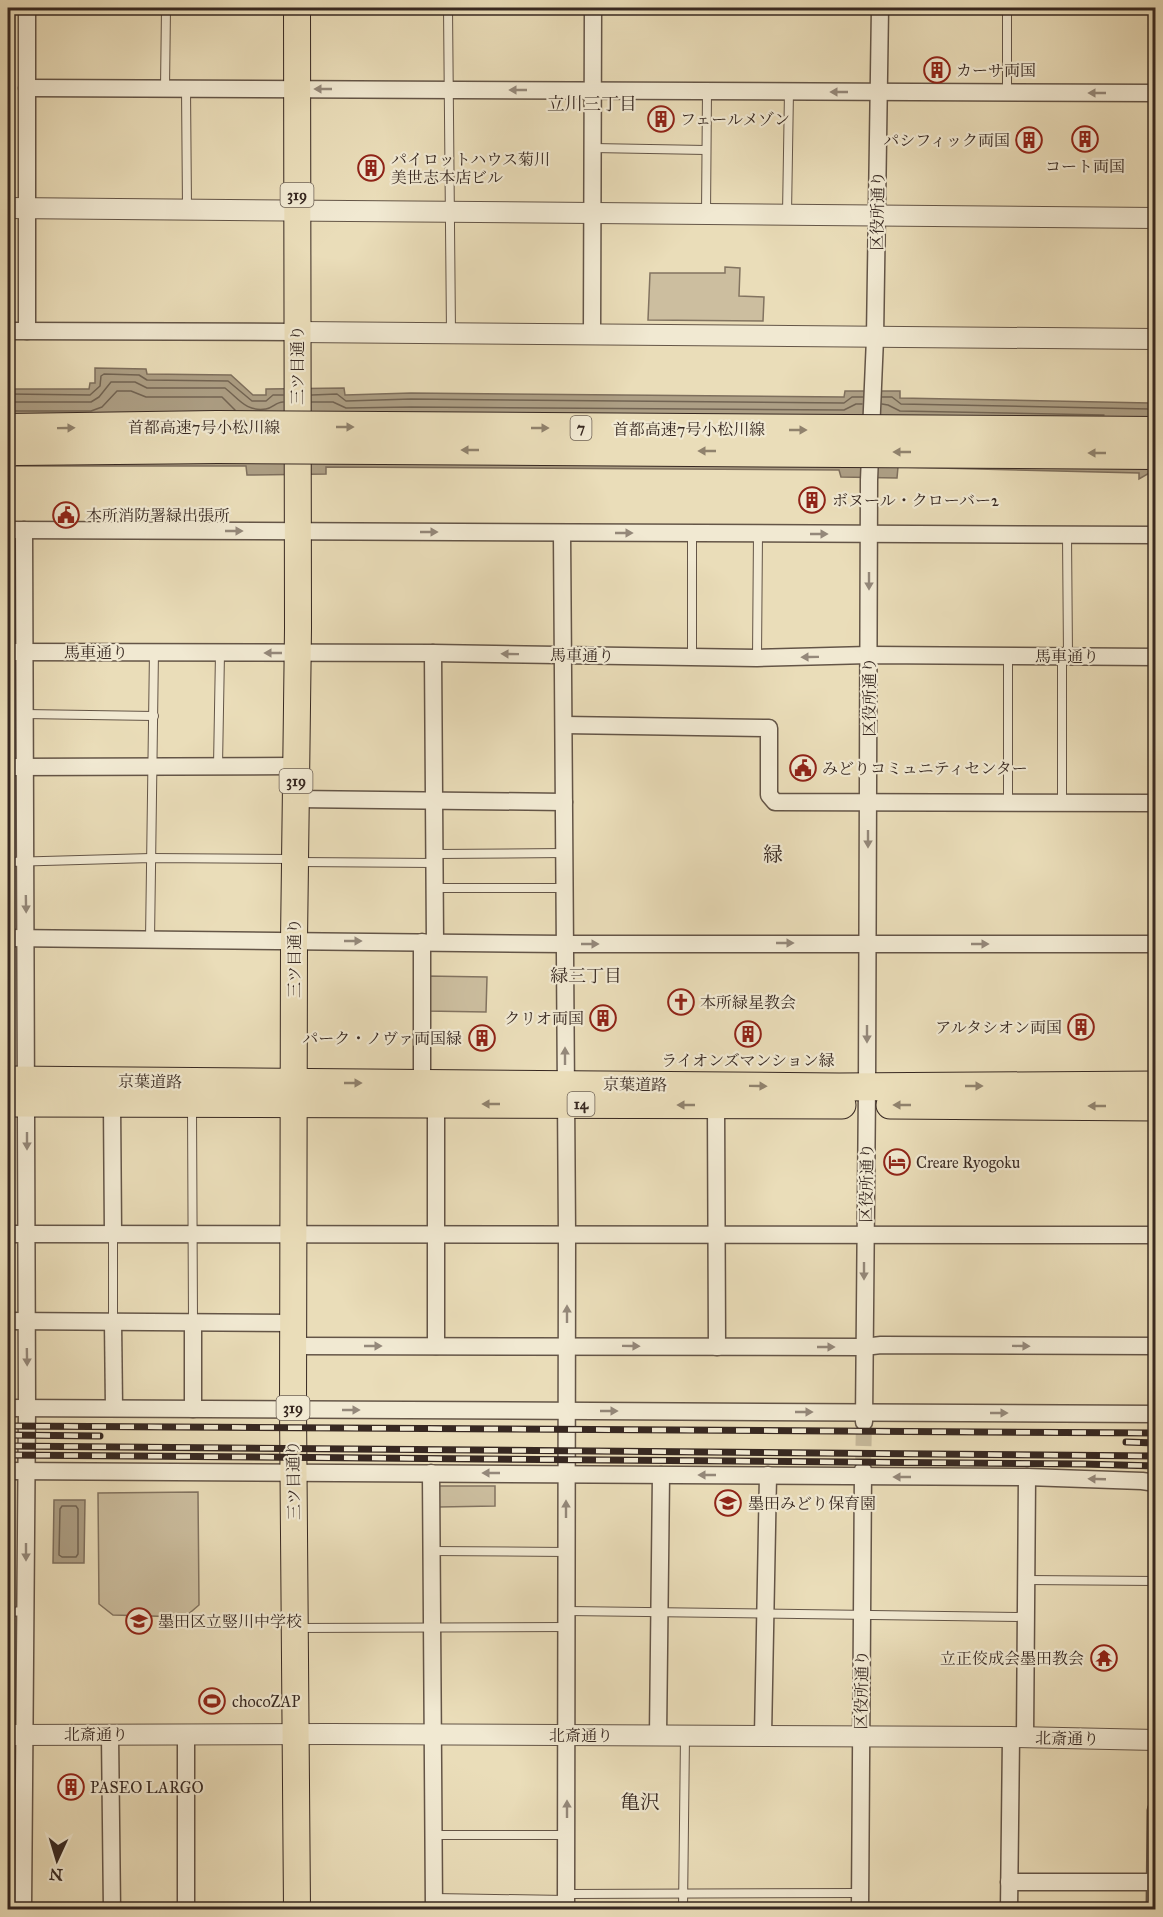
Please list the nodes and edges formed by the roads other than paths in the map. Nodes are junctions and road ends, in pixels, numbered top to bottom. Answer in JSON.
{"nodes":[{"id":1,"x":27,"y":8,"type":"edge"},
{"id":2,"x":166,"y":8,"type":"edge"},
{"id":3,"x":297,"y":8,"type":"edge"},
{"id":4,"x":448,"y":8,"type":"edge"},
{"id":5,"x":593,"y":8,"type":"edge"},
{"id":6,"x":880,"y":8,"type":"edge"},
{"id":7,"x":1007,"y":8,"type":"edge"},
{"id":8,"x":27,"y":88,"type":"junction"},
{"id":9,"x":165,"y":88,"type":"junction"},
{"id":10,"x":186,"y":88,"type":"junction"},
{"id":11,"x":297,"y":89,"type":"junction"},
{"id":12,"x":448,"y":90,"type":"junction"},
{"id":13,"x":593,"y":90,"type":"junction"},
{"id":14,"x":706,"y":91,"type":"junction"},
{"id":15,"x":789,"y":91,"type":"junction"},
{"id":16,"x":879,"y":92,"type":"junction"},
{"id":17,"x":1006,"y":92,"type":"junction"},
{"id":18,"x":1155,"y":93,"type":"edge"},
{"id":19,"x":593,"y":148,"type":"junction"},
{"id":20,"x":706,"y":150,"type":"junction"},
{"id":21,"x":8,"y":208,"type":"edge"},
{"id":22,"x":27,"y":208,"type":"junction"},
{"id":23,"x":187,"y":210,"type":"junction"},
{"id":24,"x":297,"y":210,"type":"junction"},
{"id":25,"x":450,"y":212,"type":"junction"},
{"id":26,"x":592,"y":213,"type":"junction"},
{"id":27,"x":706,"y":214,"type":"junction"},
{"id":28,"x":787,"y":215,"type":"junction"},
{"id":29,"x":876,"y":216,"type":"junction"},
{"id":30,"x":1155,"y":218,"type":"edge"},
{"id":31,"x":8,"y":331,"type":"edge"},
{"id":32,"x":27,"y":331,"type":"junction"},
{"id":33,"x":297,"y":333,"type":"junction"},
{"id":34,"x":451,"y":333,"type":"junction"},
{"id":35,"x":592,"y":335,"type":"junction"},
{"id":36,"x":875,"y":338,"type":"junction"},
{"id":37,"x":1155,"y":339,"type":"edge"},
{"id":38,"x":8,"y":429,"type":"edge"},
{"id":39,"x":1155,"y":432,"type":"edge"},
{"id":40,"x":8,"y":450,"type":"edge"},
{"id":41,"x":1155,"y":454,"type":"edge"},
{"id":42,"x":16,"y":530,"type":"edge"},
{"id":43,"x":298,"y":531,"type":"junction"},
{"id":44,"x":562,"y":532,"type":"junction"},
{"id":45,"x":692,"y":533,"type":"junction"},
{"id":46,"x":758,"y":533,"type":"junction"},
{"id":47,"x":869,"y":534,"type":"junction"},
{"id":48,"x":1067,"y":535,"type":"junction"},
{"id":49,"x":1155,"y":535,"type":"edge"},
{"id":50,"x":154,"y":651,"type":"junction"},
{"id":51,"x":16,"y":652,"type":"edge"},
{"id":52,"x":220,"y":653,"type":"junction"},
{"id":53,"x":298,"y":653,"type":"junction"},
{"id":54,"x":433,"y":653,"type":"junction"},
{"id":55,"x":563,"y":654,"type":"junction"},
{"id":56,"x":869,"y":655,"type":"junction"},
{"id":57,"x":1008,"y":656,"type":"junction"},
{"id":58,"x":1065,"y":656,"type":"junction"},
{"id":59,"x":692,"y":657,"type":"junction"},
{"id":60,"x":1155,"y":657,"type":"edge"},
{"id":61,"x":757,"y":658,"type":"junction"},
{"id":62,"x":25,"y":714,"type":"junction"},
{"id":63,"x":154,"y":716,"type":"junction"},
{"id":64,"x":564,"y":725,"type":"junction"},
{"id":65,"x":152,"y":765,"type":"junction"},
{"id":66,"x":218,"y":766,"type":"junction"},
{"id":67,"x":296,"y":766,"type":"junction"},
{"id":68,"x":8,"y":767,"type":"edge"},
{"id":69,"x":25,"y":767,"type":"junction"},
{"id":70,"x":296,"y":799,"type":"junction"},
{"id":71,"x":434,"y":800,"type":"junction"},
{"id":72,"x":564,"y":802,"type":"junction"},
{"id":73,"x":868,"y":802,"type":"junction"},
{"id":74,"x":1008,"y":803,"type":"junction"},
{"id":75,"x":1062,"y":803,"type":"junction"},
{"id":76,"x":1155,"y":803,"type":"edge"},
{"id":77,"x":564,"y":853,"type":"junction"},
{"id":78,"x":151,"y":858,"type":"junction"},
{"id":79,"x":435,"y":858,"type":"junction"},
{"id":80,"x":295,"y":860,"type":"junction"},
{"id":81,"x":8,"y":862,"type":"edge"},
{"id":82,"x":26,"y":862,"type":"junction"},
{"id":83,"x":435,"y":888,"type":"junction"},
{"id":84,"x":565,"y":888,"type":"junction"},
{"id":85,"x":8,"y":938,"type":"edge"},
{"id":86,"x":27,"y":938,"type":"junction"},
{"id":87,"x":150,"y":941,"type":"junction"},
{"id":88,"x":294,"y":941,"type":"junction"},
{"id":89,"x":428,"y":942,"type":"junction"},
{"id":90,"x":867,"y":943,"type":"junction"},
{"id":91,"x":565,"y":944,"type":"junction"},
{"id":92,"x":1155,"y":944,"type":"edge"},
{"id":93,"x":1155,"y":1085,"type":"edge"},
{"id":94,"x":17,"y":1092,"type":"edge"},
{"id":95,"x":294,"y":1093,"type":"junction"},
{"id":96,"x":429,"y":1094,"type":"junction"},
{"id":97,"x":566,"y":1094,"type":"junction"},
{"id":98,"x":867,"y":1096,"type":"junction"},
{"id":99,"x":112,"y":1103,"type":"junction"},
{"id":100,"x":192,"y":1103,"type":"junction"},
{"id":101,"x":716,"y":1105,"type":"junction"},
{"id":102,"x":1155,"y":1107,"type":"edge"},
{"id":103,"x":436,"y":1233,"type":"junction"},
{"id":104,"x":8,"y":1234,"type":"edge"},
{"id":105,"x":26,"y":1234,"type":"junction"},
{"id":106,"x":113,"y":1234,"type":"junction"},
{"id":107,"x":295,"y":1234,"type":"junction"},
{"id":108,"x":1155,"y":1234,"type":"edge"},
{"id":109,"x":192,"y":1235,"type":"junction"},
{"id":110,"x":717,"y":1235,"type":"junction"},
{"id":111,"x":865,"y":1235,"type":"junction"},
{"id":112,"x":567,"y":1236,"type":"junction"},
{"id":113,"x":8,"y":1321,"type":"edge"},
{"id":114,"x":26,"y":1321,"type":"junction"},
{"id":115,"x":113,"y":1322,"type":"junction"},
{"id":116,"x":193,"y":1322,"type":"junction"},
{"id":117,"x":294,"y":1334,"type":"junction"},
{"id":118,"x":567,"y":1345,"type":"junction"},
{"id":119,"x":436,"y":1346,"type":"junction"},
{"id":120,"x":1155,"y":1346,"type":"edge"},
{"id":121,"x":717,"y":1347,"type":"junction"},
{"id":122,"x":864,"y":1347,"type":"junction"},
{"id":123,"x":8,"y":1408,"type":"edge"},
{"id":124,"x":27,"y":1408,"type":"junction"},
{"id":125,"x":114,"y":1408,"type":"junction"},
{"id":126,"x":193,"y":1409,"type":"junction"},
{"id":127,"x":293,"y":1409,"type":"junction"},
{"id":128,"x":567,"y":1411,"type":"junction"},
{"id":129,"x":1155,"y":1414,"type":"edge"},
{"id":130,"x":864,"y":1417,"type":"junction"},
{"id":131,"x":8,"y":1471,"type":"edge"},
{"id":132,"x":27,"y":1471,"type":"junction"},
{"id":133,"x":293,"y":1473,"type":"junction"},
{"id":134,"x":432,"y":1473,"type":"junction"},
{"id":135,"x":863,"y":1473,"type":"junction"},
{"id":136,"x":566,"y":1474,"type":"junction"},
{"id":137,"x":661,"y":1474,"type":"junction"},
{"id":138,"x":768,"y":1475,"type":"junction"},
{"id":139,"x":1027,"y":1477,"type":"junction"},
{"id":140,"x":1155,"y":1483,"type":"edge"},
{"id":141,"x":431,"y":1551,"type":"junction"},
{"id":142,"x":567,"y":1552,"type":"junction"},
{"id":143,"x":1026,"y":1580,"type":"junction"},
{"id":144,"x":1155,"y":1581,"type":"edge"},
{"id":145,"x":26,"y":1611,"type":"junction"},
{"id":146,"x":8,"y":1612,"type":"edge"},
{"id":147,"x":659,"y":1612,"type":"junction"},
{"id":148,"x":765,"y":1614,"type":"junction"},
{"id":149,"x":862,"y":1615,"type":"junction"},
{"id":150,"x":1026,"y":1617,"type":"junction"},
{"id":151,"x":567,"y":1619,"type":"junction"},
{"id":152,"x":295,"y":1628,"type":"junction"},
{"id":153,"x":431,"y":1628,"type":"junction"},
{"id":154,"x":110,"y":1734,"type":"junction"},
{"id":155,"x":186,"y":1734,"type":"junction"},
{"id":156,"x":295,"y":1734,"type":"junction"},
{"id":157,"x":16,"y":1735,"type":"edge"},
{"id":158,"x":432,"y":1735,"type":"junction"},
{"id":159,"x":567,"y":1735,"type":"junction"},
{"id":160,"x":658,"y":1736,"type":"junction"},
{"id":161,"x":685,"y":1736,"type":"junction"},
{"id":162,"x":763,"y":1736,"type":"junction"},
{"id":163,"x":860,"y":1737,"type":"junction"},
{"id":164,"x":1018,"y":1737,"type":"junction"},
{"id":165,"x":1155,"y":1740,"type":"edge"},
{"id":166,"x":1155,"y":1810,"type":"edge"},
{"id":167,"x":567,"y":1834,"type":"junction"},
{"id":168,"x":433,"y":1835,"type":"junction"},
{"id":169,"x":1155,"y":1860,"type":"edge"},
{"id":170,"x":1009,"y":1882,"type":"junction"},
{"id":171,"x":1155,"y":1882,"type":"edge"},
{"id":172,"x":683,"y":1892,"type":"junction"},
{"id":173,"x":566,"y":1901,"type":"edge"},
{"id":174,"x":860,"y":1901,"type":"edge"},
{"id":175,"x":434,"y":1904,"type":"edge"},
{"id":176,"x":23,"y":1910,"type":"edge"},
{"id":177,"x":112,"y":1910,"type":"edge"},
{"id":178,"x":186,"y":1910,"type":"edge"},
{"id":179,"x":297,"y":1910,"type":"edge"},
{"id":180,"x":683,"y":1910,"type":"edge"},
{"id":181,"x":1009,"y":1910,"type":"edge"},
{"id":182,"x":1155,"y":1910,"type":"edge"}],
"edges":[{"from":1,"to":8,"type":"street"},
{"from":2,"to":9,"type":"lane"},
{"from":3,"to":11,"type":"main road","name":"三ツ目通り","number":"319"},
{"from":4,"to":12,"type":"lane"},
{"from":5,"to":13,"type":"street"},
{"from":6,"to":16,"type":"street","name":"区役所通り"},
{"from":7,"to":17,"type":"lane"},
{"from":8,"to":9,"type":"street"},
{"from":8,"to":22,"type":"street"},
{"from":9,"to":10,"type":"street"},
{"from":10,"to":11,"type":"street"},
{"from":10,"to":23,"type":"lane"},
{"from":12,"to":11,"type":"street","one_way":true},
{"from":11,"to":24,"type":"main road","name":"三ツ目通り","number":"319"},
{"from":13,"to":12,"type":"street","one_way":true},
{"from":12,"to":25,"type":"lane"},
{"from":13,"to":14,"type":"street"},
{"from":13,"to":19,"type":"street"},
{"from":14,"to":15,"type":"street"},
{"from":14,"to":20,"type":"lane"},
{"from":16,"to":15,"type":"street","one_way":true},
{"from":15,"to":28,"type":"lane"},
{"from":16,"to":17,"type":"street"},
{"from":16,"to":29,"type":"street","name":"区役所通り"},
{"from":18,"to":17,"type":"street","one_way":true},
{"from":19,"to":20,"type":"lane"},
{"from":19,"to":26,"type":"street"},
{"from":20,"to":27,"type":"lane"},
{"from":21,"to":22,"type":"street"},
{"from":22,"to":23,"type":"street"},
{"from":22,"to":32,"type":"street"},
{"from":23,"to":24,"type":"street"},
{"from":24,"to":25,"type":"street"},
{"from":24,"to":33,"type":"main road","name":"三ツ目通り","number":"319"},
{"from":25,"to":26,"type":"street"},
{"from":25,"to":34,"type":"lane"},
{"from":26,"to":27,"type":"street"},
{"from":26,"to":35,"type":"street"},
{"from":27,"to":28,"type":"street"},
{"from":28,"to":29,"type":"street"},
{"from":29,"to":30,"type":"street"},
{"from":29,"to":36,"type":"street","name":"区役所通り"},
{"from":31,"to":32,"type":"street"},
{"from":32,"to":33,"type":"street"},
{"from":33,"to":34,"type":"street"},
{"from":33,"to":43,"type":"main road","name":"三ツ目通り","number":"319"},
{"from":34,"to":35,"type":"street"},
{"from":35,"to":36,"type":"street"},
{"from":36,"to":37,"type":"street"},
{"from":36,"to":47,"type":"street","name":"区役所通り","bridge":true},
{"from":38,"to":39,"type":"highway","name":"首都高速7号小松川線","number":"7","one_way":true,"bridge":true},
{"from":41,"to":40,"type":"highway","name":"首都高速7号小松川線","number":"7","one_way":true,"bridge":true},
{"from":42,"to":43,"type":"street","one_way":true},
{"from":42,"to":51,"type":"street"},
{"from":43,"to":44,"type":"street","one_way":true},
{"from":43,"to":53,"type":"main road","name":"三ツ目通り","number":"319"},
{"from":44,"to":45,"type":"street","one_way":true},
{"from":44,"to":55,"type":"street"},
{"from":45,"to":46,"type":"street"},
{"from":45,"to":59,"type":"lane"},
{"from":46,"to":47,"type":"street","one_way":true},
{"from":46,"to":61,"type":"lane"},
{"from":47,"to":48,"type":"street"},
{"from":47,"to":56,"type":"street","name":"区役所通り","one_way":true},
{"from":48,"to":49,"type":"street"},
{"from":48,"to":58,"type":"lane"},
{"from":50,"to":51,"type":"street","name":"馬車通り"},
{"from":50,"to":52,"type":"street","name":"馬車通り"},
{"from":50,"to":63,"type":"lane"},
{"from":51,"to":62,"type":"street"},
{"from":53,"to":52,"type":"street","name":"馬車通り","one_way":true},
{"from":52,"to":66,"type":"lane"},
{"from":53,"to":54,"type":"street","name":"馬車通り"},
{"from":53,"to":67,"type":"main road","name":"三ツ目通り","number":"319"},
{"from":55,"to":54,"type":"street","name":"馬車通り","one_way":true},
{"from":54,"to":71,"type":"street"},
{"from":55,"to":59,"type":"street","name":"馬車通り"},
{"from":55,"to":64,"type":"street"},
{"from":56,"to":57,"type":"street","name":"馬車通り"},
{"from":56,"to":61,"type":"street","name":"馬車通り","one_way":true},
{"from":56,"to":73,"type":"street","name":"区役所通り"},
{"from":57,"to":58,"type":"street","name":"馬車通り"},
{"from":57,"to":74,"type":"lane"},
{"from":58,"to":60,"type":"street","name":"馬車通り"},
{"from":58,"to":75,"type":"lane"},
{"from":59,"to":61,"type":"street","name":"馬車通り"},
{"from":62,"to":63,"type":"lane"},
{"from":62,"to":69,"type":"street"},
{"from":63,"to":65,"type":"lane"},
{"from":64,"to":72,"type":"street"},
{"from":64,"to":73,"type":"street"},
{"from":65,"to":66,"type":"street"},
{"from":65,"to":69,"type":"street"},
{"from":65,"to":78,"type":"lane"},
{"from":66,"to":67,"type":"street"},
{"from":67,"to":70,"type":"main road","name":"三ツ目通り","number":"319"},
{"from":68,"to":69,"type":"street"},
{"from":69,"to":82,"type":"street"},
{"from":70,"to":71,"type":"street"},
{"from":70,"to":80,"type":"main road","name":"三ツ目通り","number":"319"},
{"from":71,"to":72,"type":"street"},
{"from":71,"to":79,"type":"street"},
{"from":72,"to":77,"type":"street"},
{"from":73,"to":74,"type":"street"},
{"from":73,"to":90,"type":"street","name":"区役所通り","one_way":true},
{"from":74,"to":75,"type":"street"},
{"from":75,"to":76,"type":"street"},
{"from":77,"to":79,"type":"lane"},
{"from":77,"to":84,"type":"street"},
{"from":78,"to":80,"type":"lane"},
{"from":78,"to":82,"type":"lane"},
{"from":78,"to":87,"type":"lane"},
{"from":79,"to":80,"type":"lane"},
{"from":79,"to":83,"type":"street"},
{"from":80,"to":88,"type":"main road","name":"三ツ目通り","number":"319"},
{"from":81,"to":82,"type":"lane"},
{"from":82,"to":86,"type":"street","one_way":true},
{"from":83,"to":84,"type":"lane"},
{"from":83,"to":89,"type":"street"},
{"from":84,"to":91,"type":"street"},
{"from":85,"to":86,"type":"street"},
{"from":86,"to":87,"type":"street"},
{"from":86,"to":94,"type":"street"},
{"from":87,"to":88,"type":"street"},
{"from":88,"to":89,"type":"street","one_way":true},
{"from":88,"to":95,"type":"main road","name":"三ツ目通り","number":"319"},
{"from":89,"to":91,"type":"street"},
{"from":89,"to":96,"type":"street"},
{"from":91,"to":90,"type":"street","one_way":true},
{"from":90,"to":92,"type":"street","one_way":true},
{"from":90,"to":98,"type":"street","name":"区役所通り","one_way":true},
{"from":97,"to":91,"type":"street","one_way":true},
{"from":98,"to":93,"type":"highway","name":"京葉道路","number":"14","one_way":true},
{"from":94,"to":95,"type":"highway","name":"京葉道路","number":"14"},
{"from":94,"to":99,"type":"highway","name":"京葉道路","number":"14"},
{"from":94,"to":105,"type":"street","one_way":true},
{"from":95,"to":96,"type":"highway","name":"京葉道路","number":"14"},
{"from":95,"to":100,"type":"highway","name":"京葉道路","number":"14"},
{"from":95,"to":107,"type":"main road","name":"三ツ目通り","number":"319"},
{"from":96,"to":97,"type":"highway","name":"京葉道路","number":"14"},
{"from":96,"to":103,"type":"street"},
{"from":97,"to":98,"type":"highway","name":"京葉道路","number":"14","one_way":true},
{"from":101,"to":97,"type":"highway","name":"京葉道路","number":"14","one_way":true},
{"from":97,"to":112,"type":"street"},
{"from":98,"to":101,"type":"highway","name":"京葉道路","number":"14"},
{"from":102,"to":98,"type":"highway","name":"京葉道路","number":"14","one_way":true},
{"from":98,"to":111,"type":"street","name":"区役所通り"},
{"from":99,"to":100,"type":"highway","name":"京葉道路","number":"14"},
{"from":99,"to":106,"type":"street"},
{"from":100,"to":109,"type":"lane"},
{"from":101,"to":110,"type":"street"},
{"from":103,"to":107,"type":"street"},
{"from":103,"to":112,"type":"street"},
{"from":103,"to":119,"type":"street"},
{"from":104,"to":105,"type":"street"},
{"from":105,"to":106,"type":"street"},
{"from":105,"to":114,"type":"street"},
{"from":106,"to":109,"type":"street"},
{"from":106,"to":115,"type":"lane"},
{"from":107,"to":109,"type":"street"},
{"from":107,"to":117,"type":"main road","name":"三ツ目通り","number":"319"},
{"from":108,"to":111,"type":"street"},
{"from":109,"to":116,"type":"lane"},
{"from":110,"to":111,"type":"street"},
{"from":110,"to":112,"type":"street"},
{"from":110,"to":121,"type":"street"},
{"from":111,"to":122,"type":"street","name":"区役所通り","one_way":true},
{"from":118,"to":112,"type":"street","one_way":true},
{"from":113,"to":114,"type":"street"},
{"from":114,"to":115,"type":"street"},
{"from":114,"to":124,"type":"street","one_way":true},
{"from":115,"to":116,"type":"street"},
{"from":115,"to":125,"type":"street"},
{"from":116,"to":117,"type":"street"},
{"from":116,"to":126,"type":"street"},
{"from":117,"to":119,"type":"street","one_way":true},
{"from":117,"to":127,"type":"main road","name":"三ツ目通り","number":"319"},
{"from":118,"to":119,"type":"street"},
{"from":118,"to":121,"type":"street","one_way":true},
{"from":118,"to":128,"type":"street"},
{"from":122,"to":120,"type":"street","one_way":true},
{"from":121,"to":122,"type":"street","one_way":true},
{"from":122,"to":130,"type":"street","name":"区役所通り"},
{"from":123,"to":124,"type":"street"},
{"from":124,"to":125,"type":"street"},
{"from":124,"to":132,"type":"street"},
{"from":125,"to":126,"type":"street"},
{"from":126,"to":127,"type":"street"},
{"from":127,"to":128,"type":"street","one_way":true},
{"from":127,"to":133,"type":"main road","name":"三ツ目通り","number":"319"},
{"from":128,"to":130,"type":"street","one_way":true},
{"from":128,"to":136,"type":"street"},
{"from":130,"to":129,"type":"street","one_way":true},
{"from":131,"to":132,"type":"street"},
{"from":132,"to":133,"type":"street"},
{"from":132,"to":145,"type":"street","one_way":true},
{"from":133,"to":134,"type":"street"},
{"from":133,"to":152,"type":"main road","name":"三ツ目通り","number":"319"},
{"from":136,"to":134,"type":"street","one_way":true},
{"from":134,"to":141,"type":"street"},
{"from":135,"to":138,"type":"street"},
{"from":139,"to":135,"type":"street","one_way":true},
{"from":135,"to":149,"type":"street","name":"区役所通り"},
{"from":136,"to":137,"type":"street"},
{"from":142,"to":136,"type":"street","one_way":true},
{"from":138,"to":137,"type":"street","one_way":true},
{"from":137,"to":147,"type":"street"},
{"from":138,"to":148,"type":"street"},
{"from":140,"to":139,"type":"street","one_way":true},
{"from":139,"to":143,"type":"street"},
{"from":141,"to":142,"type":"lane"},
{"from":141,"to":153,"type":"street"},
{"from":142,"to":151,"type":"street"},
{"from":143,"to":144,"type":"lane"},
{"from":143,"to":150,"type":"street"},
{"from":145,"to":146,"type":"lane"},
{"from":145,"to":157,"type":"street"},
{"from":147,"to":148,"type":"lane"},
{"from":147,"to":151,"type":"lane"},
{"from":147,"to":160,"type":"street"},
{"from":148,"to":149,"type":"lane"},
{"from":148,"to":162,"type":"street"},
{"from":149,"to":150,"type":"lane"},
{"from":149,"to":163,"type":"street","name":"区役所通り"},
{"from":150,"to":164,"type":"street"},
{"from":151,"to":153,"type":"lane"},
{"from":151,"to":159,"type":"street"},
{"from":152,"to":153,"type":"lane"},
{"from":152,"to":156,"type":"main road","name":"三ツ目通り","number":"319"},
{"from":153,"to":158,"type":"street"},
{"from":154,"to":155,"type":"street","name":"北斎通り"},
{"from":154,"to":157,"type":"street","name":"北斎通り"},
{"from":154,"to":177,"type":"street"},
{"from":155,"to":156,"type":"street","name":"北斎通り"},
{"from":155,"to":178,"type":"street"},
{"from":156,"to":158,"type":"street","name":"北斎通り"},
{"from":156,"to":179,"type":"main road","name":"三ツ目通り","number":"319"},
{"from":157,"to":176,"type":"street"},
{"from":158,"to":159,"type":"street","name":"北斎通り"},
{"from":158,"to":168,"type":"street"},
{"from":159,"to":160,"type":"street","name":"北斎通り"},
{"from":167,"to":159,"type":"street","one_way":true},
{"from":160,"to":161,"type":"street","name":"北斎通り"},
{"from":161,"to":162,"type":"street","name":"北斎通り"},
{"from":161,"to":172,"type":"lane"},
{"from":162,"to":163,"type":"street","name":"北斎通り"},
{"from":163,"to":164,"type":"street","name":"北斎通り"},
{"from":163,"to":174,"type":"street","name":"区役所通り"},
{"from":164,"to":165,"type":"street","name":"北斎通り"},
{"from":164,"to":170,"type":"street"},
{"from":166,"to":169,"type":"street"},
{"from":167,"to":168,"type":"lane"},
{"from":167,"to":173,"type":"street"},
{"from":168,"to":175,"type":"street"},
{"from":169,"to":171,"type":"street"},
{"from":170,"to":171,"type":"street"},
{"from":170,"to":181,"type":"street"},
{"from":171,"to":182,"type":"street"},
{"from":172,"to":173,"type":"lane"},
{"from":172,"to":174,"type":"lane"},
{"from":172,"to":180,"type":"lane"},
{"from":173,"to":175,"type":"lane"}]}
